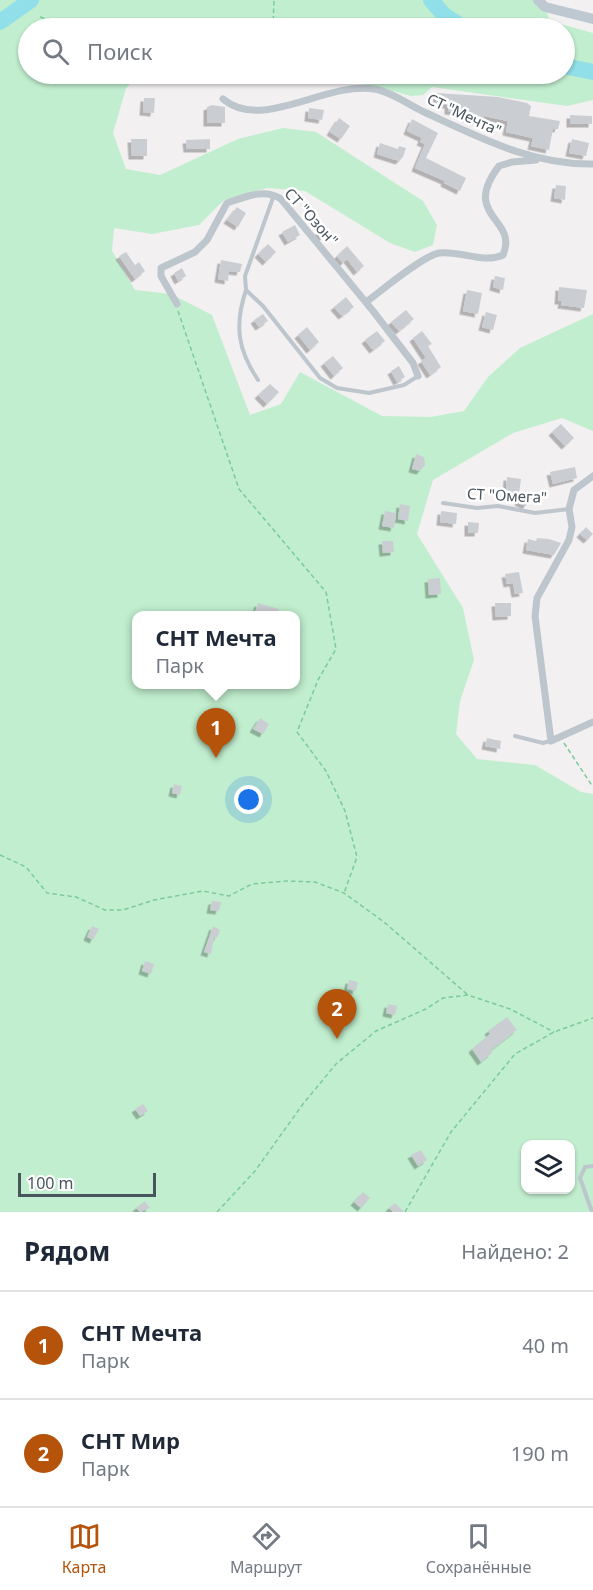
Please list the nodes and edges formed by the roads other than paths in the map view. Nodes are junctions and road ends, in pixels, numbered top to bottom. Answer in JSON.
{"nodes":[{"id":1,"x":538,"y":0,"type":"edge"},
{"id":2,"x":593,"y":20,"type":"edge"},
{"id":3,"x":223,"y":99,"type":"dead end"},
{"id":4,"x":542,"y":160,"type":"junction"},
{"id":5,"x":593,"y":164,"type":"edge"},
{"id":6,"x":274,"y":195,"type":"junction"},
{"id":7,"x":246,"y":290,"type":"junction"},
{"id":8,"x":366,"y":302,"type":"junction"},
{"id":9,"x":177,"y":304,"type":"road end"},
{"id":10,"x":418,"y":376,"type":"joint"},
{"id":11,"x":258,"y":380,"type":"dead end"},
{"id":12,"x":593,"y":476,"type":"edge"},
{"id":13,"x":443,"y":503,"type":"dead end"},
{"id":14,"x":569,"y":509,"type":"junction"},
{"id":15,"x":593,"y":723,"type":"edge"},
{"id":16,"x":515,"y":736,"type":"dead end"},
{"id":17,"x":551,"y":741,"type":"junction"},
{"id":18,"x":593,"y":1166,"type":"edge"},
{"id":19,"x":592,"y":1212,"type":"edge"}],
"edges":[{"from":1,"to":2,"type":"street"},
{"from":3,"to":4,"type":"street","name":"СТ \"Мечта\""},
{"from":4,"to":5,"type":"street","name":"СТ \"Мечта\""},
{"from":4,"to":8,"type":"street"},
{"from":6,"to":7,"type":"lane"},
{"from":6,"to":8,"type":"street","name":"СТ \"Озон\""},
{"from":6,"to":9,"type":"street","name":"СТ \"Озон\""},
{"from":7,"to":10,"type":"lane"},
{"from":7,"to":11,"type":"lane"},
{"from":8,"to":10,"type":"street","name":"СТ \"Озон\""},
{"from":12,"to":14,"type":"street"},
{"from":13,"to":14,"type":"lane","name":"СТ \"Омега\""},
{"from":14,"to":17,"type":"street"},
{"from":15,"to":17,"type":"street"},
{"from":16,"to":17,"type":"lane"},
{"from":18,"to":19,"type":"lane"}]}
